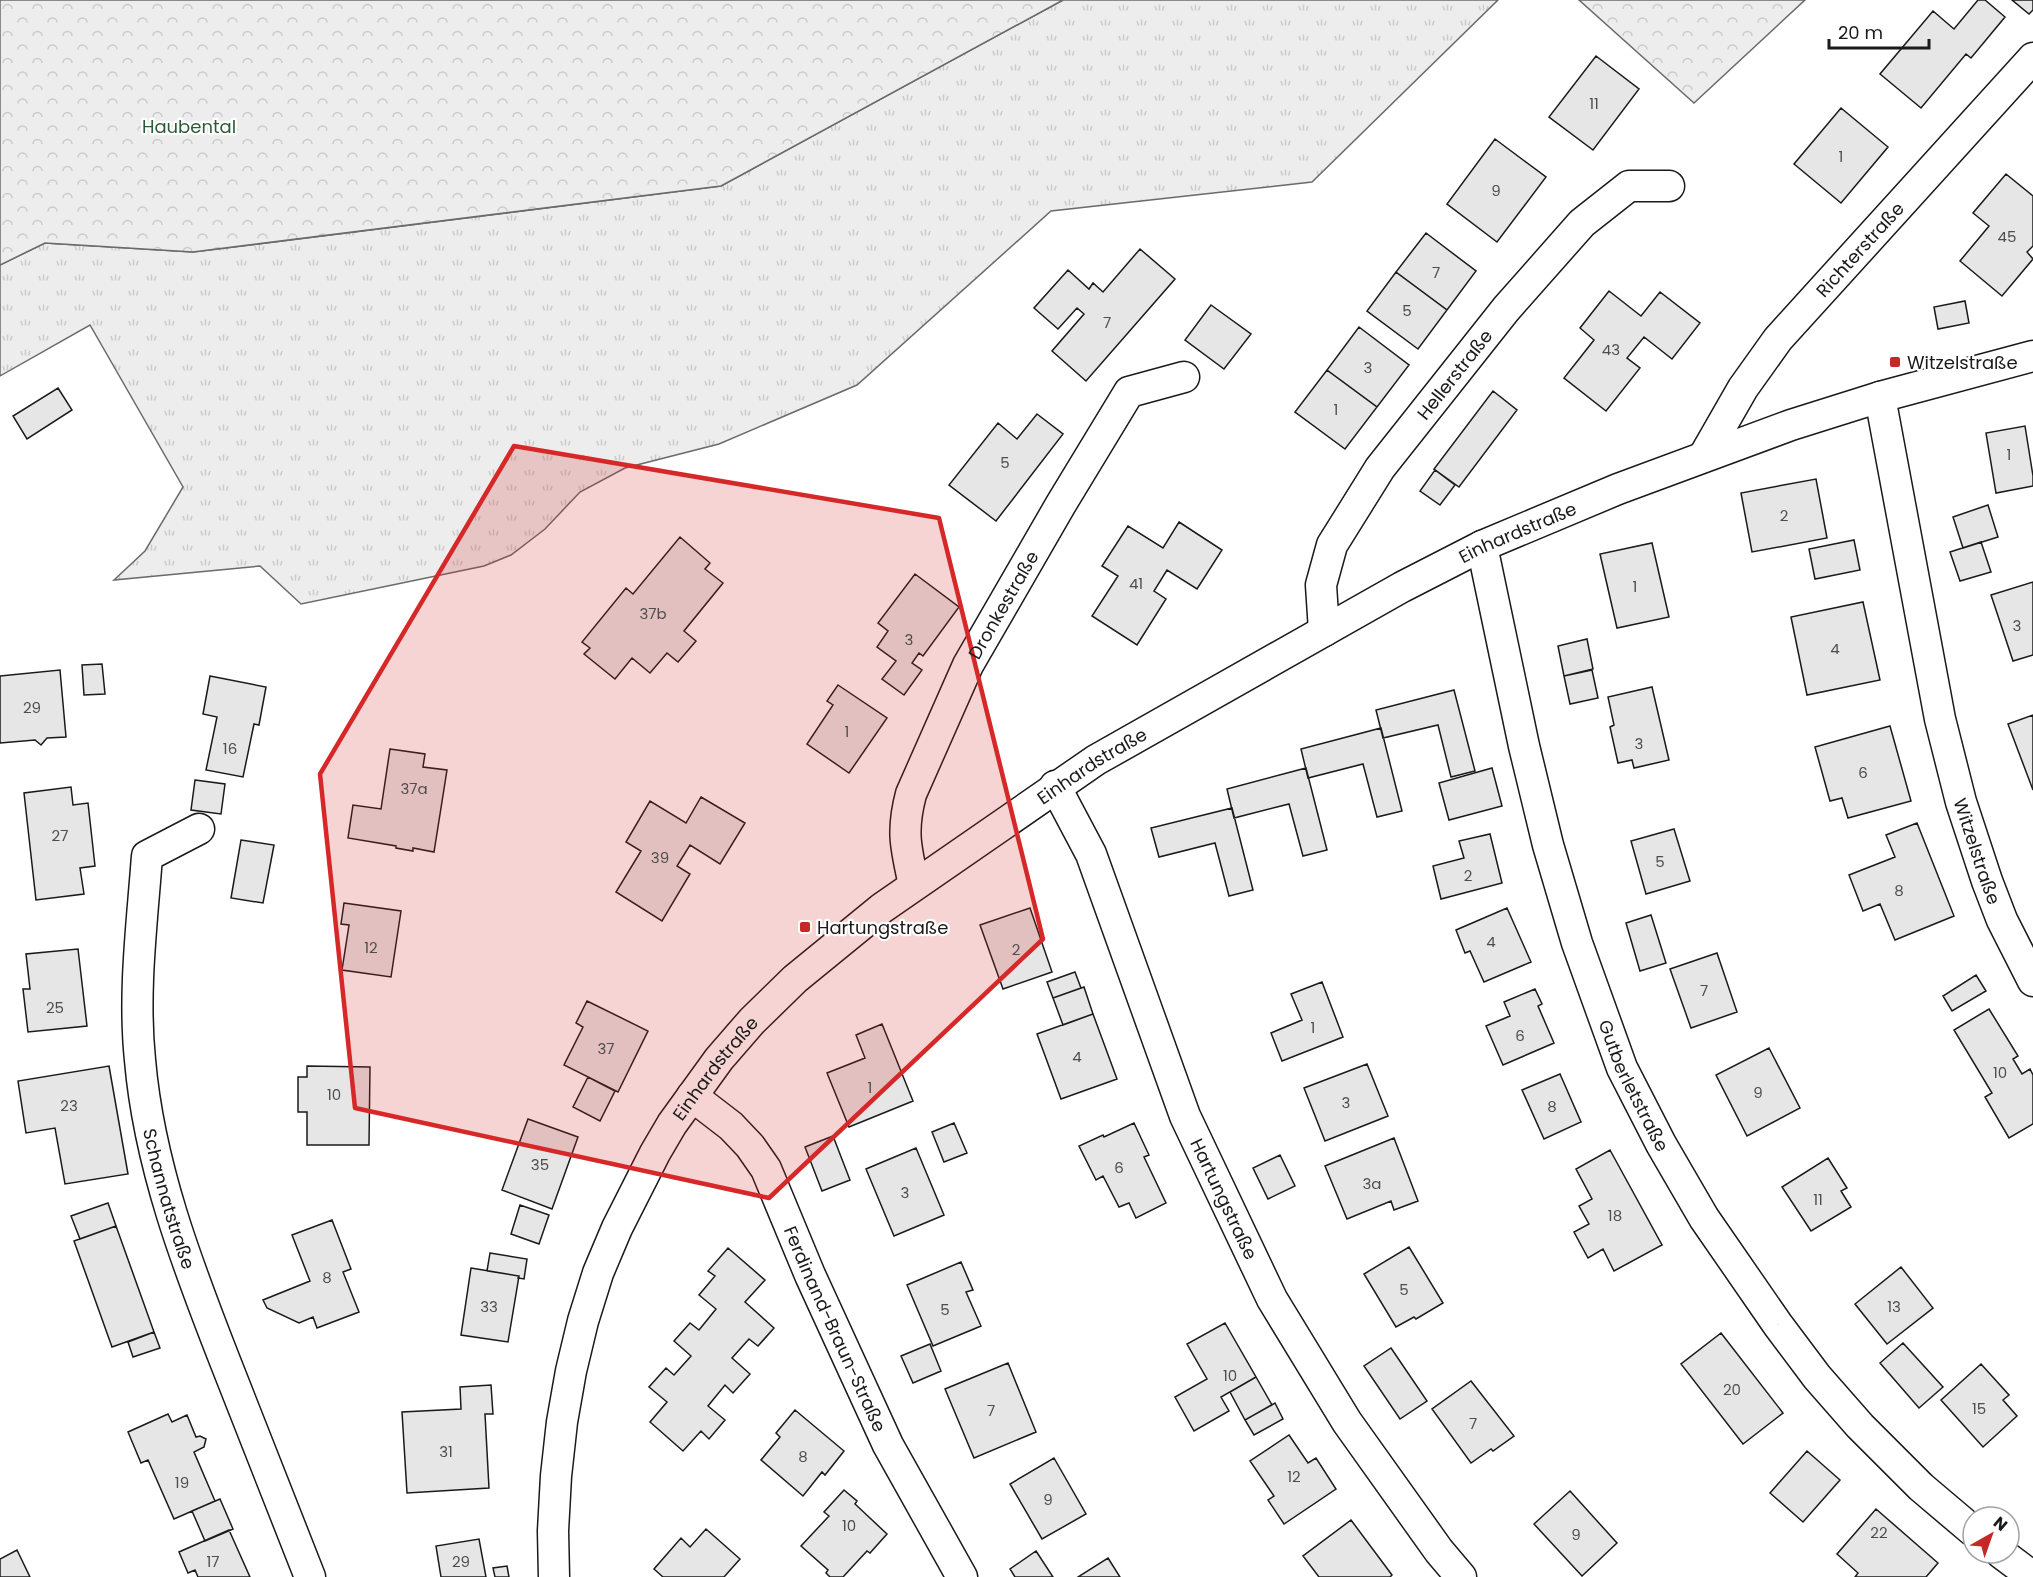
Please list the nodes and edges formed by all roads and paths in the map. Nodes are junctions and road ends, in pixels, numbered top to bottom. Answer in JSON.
{"nodes":[{"id":1,"x":2033,"y":58,"type":"edge"},
{"id":2,"x":1669,"y":186,"type":"dead end"},
{"id":3,"x":2033,"y":356,"type":"edge"},
{"id":4,"x":1184,"y":377,"type":"dead end"},
{"id":5,"x":1880,"y":397,"type":"junction"},
{"id":6,"x":1704,"y":456,"type":"junction"},
{"id":7,"x":1482,"y":546,"type":"junction"},
{"id":8,"x":1324,"y":631,"type":"junction"},
{"id":9,"x":1056,"y":786,"type":"junction"},
{"id":10,"x":200,"y":829,"type":"dead end"},
{"id":11,"x":914,"y":885,"type":"junction"},
{"id":12,"x":2033,"y":981,"type":"edge"},
{"id":13,"x":692,"y":1096,"type":"junction"},
{"id":14,"x":1961,"y":1521,"type":"edge"},
{"id":15,"x":2017,"y":1565,"type":"edge"},
{"id":16,"x":310,"y":1577,"type":"edge"},
{"id":17,"x":554,"y":1577,"type":"edge"},
{"id":18,"x":962,"y":1577,"type":"edge"},
{"id":19,"x":1461,"y":1577,"type":"edge"},
{"id":20,"x":2033,"y":1577,"type":"edge"}],
"edges":[{"from":1,"to":6,"type":"street","name":"Richterstraße"},
{"from":2,"to":8,"type":"street","name":"Hellerstraße"},
{"from":3,"to":5,"type":"street","name":"Einhardstraße"},
{"from":4,"to":11,"type":"street","name":"Dronkestraße"},
{"from":5,"to":6,"type":"street","name":"Einhardstraße"},
{"from":5,"to":12,"type":"street","name":"Witzelstraße"},
{"from":6,"to":7,"type":"street","name":"Einhardstraße"},
{"from":7,"to":8,"type":"street","name":"Einhardstraße"},
{"from":7,"to":14,"type":"street","name":"Gutberletstraße"},
{"from":8,"to":9,"type":"street","name":"Einhardstraße"},
{"from":9,"to":11,"type":"street","name":"Einhardstraße"},
{"from":9,"to":19,"type":"street","name":"Hartungstraße"},
{"from":10,"to":16,"type":"street","name":"Schannatstraße"},
{"from":11,"to":13,"type":"street","name":"Einhardstraße"},
{"from":13,"to":17,"type":"street","name":"Einhardstraße"},
{"from":13,"to":18,"type":"street","name":"Ferdinand-Braun-Straße"},
{"from":15,"to":20,"type":"street"}]}
